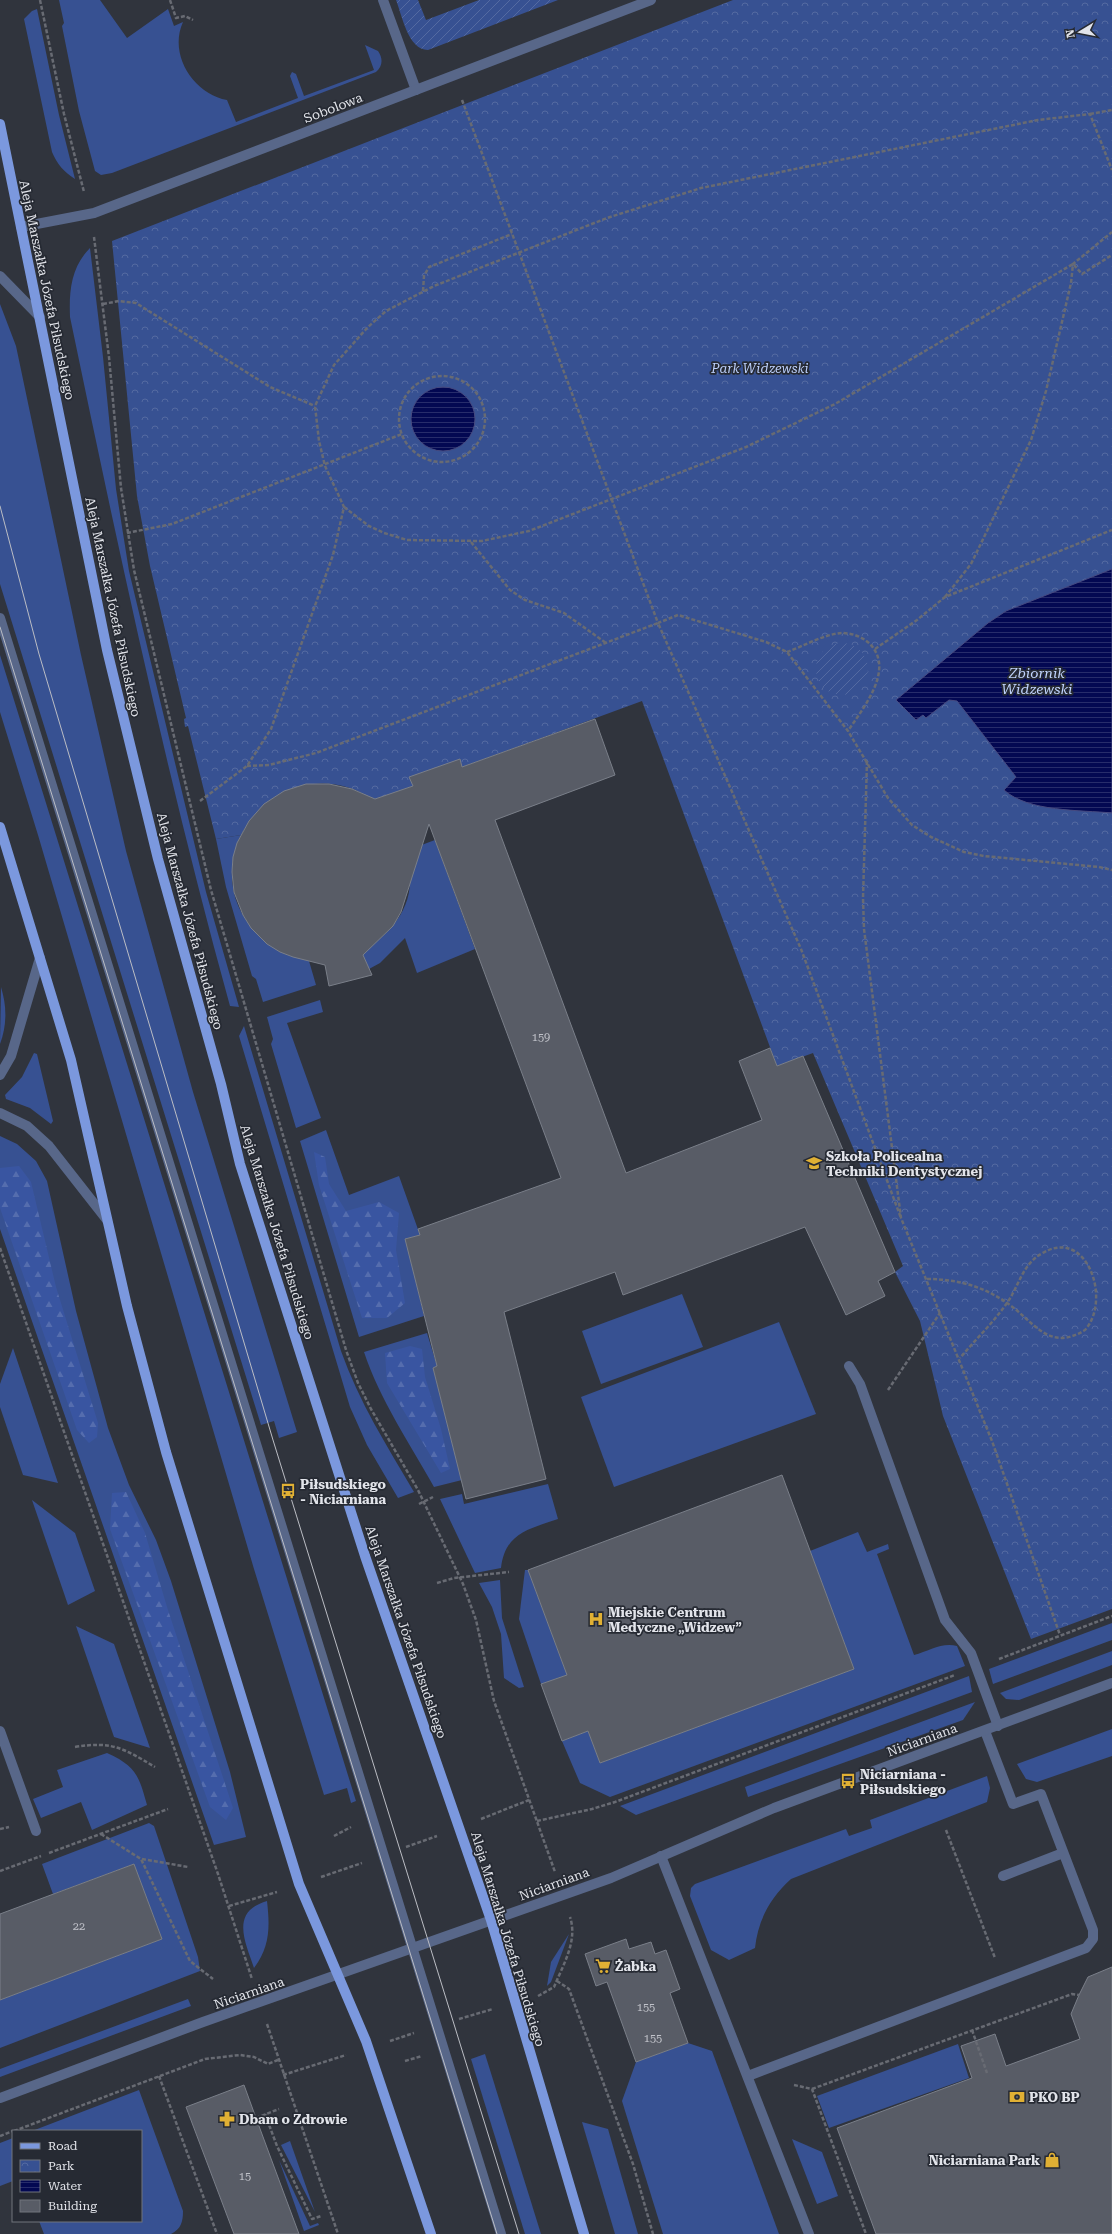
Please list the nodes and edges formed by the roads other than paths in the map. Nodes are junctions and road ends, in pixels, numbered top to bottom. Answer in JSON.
{"nodes":[{"id":1,"x":383,"y":0,"type":"edge"},
{"id":2,"x":651,"y":0,"type":"edge"},
{"id":3,"x":416,"y":90,"type":"junction"},
{"id":4,"x":0,"y":124,"type":"edge"},
{"id":5,"x":21,"y":227,"type":"junction"},
{"id":6,"x":0,"y":276,"type":"edge"},
{"id":7,"x":40,"y":317,"type":"junction"},
{"id":8,"x":0,"y":618,"type":"edge"},
{"id":9,"x":0,"y":827,"type":"edge"},
{"id":10,"x":40,"y":958,"type":"junction"},
{"id":11,"x":0,"y":1075,"type":"edge"},
{"id":12,"x":0,"y":1113,"type":"edge"},
{"id":13,"x":107,"y":1220,"type":"junction"},
{"id":14,"x":849,"y":1366,"type":"dead end"},
{"id":15,"x":1112,"y":1683,"type":"edge"},
{"id":16,"x":998,"y":1726,"type":"junction"},
{"id":17,"x":0,"y":1731,"type":"edge"},
{"id":18,"x":985,"y":1731,"type":"junction"},
{"id":19,"x":36,"y":1831,"type":"dead end"},
{"id":20,"x":1063,"y":1853,"type":"junction"},
{"id":21,"x":661,"y":1856,"type":"junction"},
{"id":22,"x":1003,"y":1876,"type":"dead end"},
{"id":23,"x":491,"y":1920,"type":"junction"},
{"id":24,"x":412,"y":1948,"type":"junction"},
{"id":25,"x":337,"y":1975,"type":"junction"},
{"id":26,"x":748,"y":2076,"type":"junction"},
{"id":27,"x":0,"y":2098,"type":"edge"},
{"id":28,"x":431,"y":2234,"type":"edge"},
{"id":29,"x":500,"y":2234,"type":"edge"},
{"id":30,"x":584,"y":2234,"type":"edge"},
{"id":31,"x":809,"y":2234,"type":"edge"}],
"edges":[{"from":1,"to":3,"type":"street"},
{"from":2,"to":3,"type":"street","name":"Sobolowa"},
{"from":3,"to":5,"type":"street","name":"Sobolowa"},
{"from":4,"to":5,"type":"main road","name":"Aleja Marszałka Józefa Piłsudskiego"},
{"from":5,"to":7,"type":"main road","name":"Aleja Marszałka Józefa Piłsudskiego"},
{"from":6,"to":7,"type":"street"},
{"from":7,"to":23,"type":"main road","name":"Aleja Marszałka Józefa Piłsudskiego"},
{"from":8,"to":24,"type":"street"},
{"from":9,"to":10,"type":"main road"},
{"from":10,"to":11,"type":"street"},
{"from":10,"to":13,"type":"main road"},
{"from":12,"to":13,"type":"street"},
{"from":13,"to":25,"type":"main road"},
{"from":14,"to":16,"type":"street"},
{"from":15,"to":16,"type":"street","name":"Niciarniana"},
{"from":16,"to":18,"type":"street","name":"Niciarniana"},
{"from":17,"to":19,"type":"street"},
{"from":18,"to":20,"type":"street"},
{"from":18,"to":21,"type":"street","name":"Niciarniana"},
{"from":20,"to":22,"type":"street"},
{"from":20,"to":26,"type":"street"},
{"from":21,"to":23,"type":"street","name":"Niciarniana"},
{"from":21,"to":26,"type":"street"},
{"from":23,"to":24,"type":"street","name":"Niciarniana"},
{"from":23,"to":30,"type":"main road","name":"Aleja Marszałka Józefa Piłsudskiego"},
{"from":24,"to":25,"type":"street","name":"Niciarniana"},
{"from":24,"to":29,"type":"street"},
{"from":25,"to":27,"type":"street","name":"Niciarniana"},
{"from":25,"to":28,"type":"main road"},
{"from":26,"to":31,"type":"street"}]}
